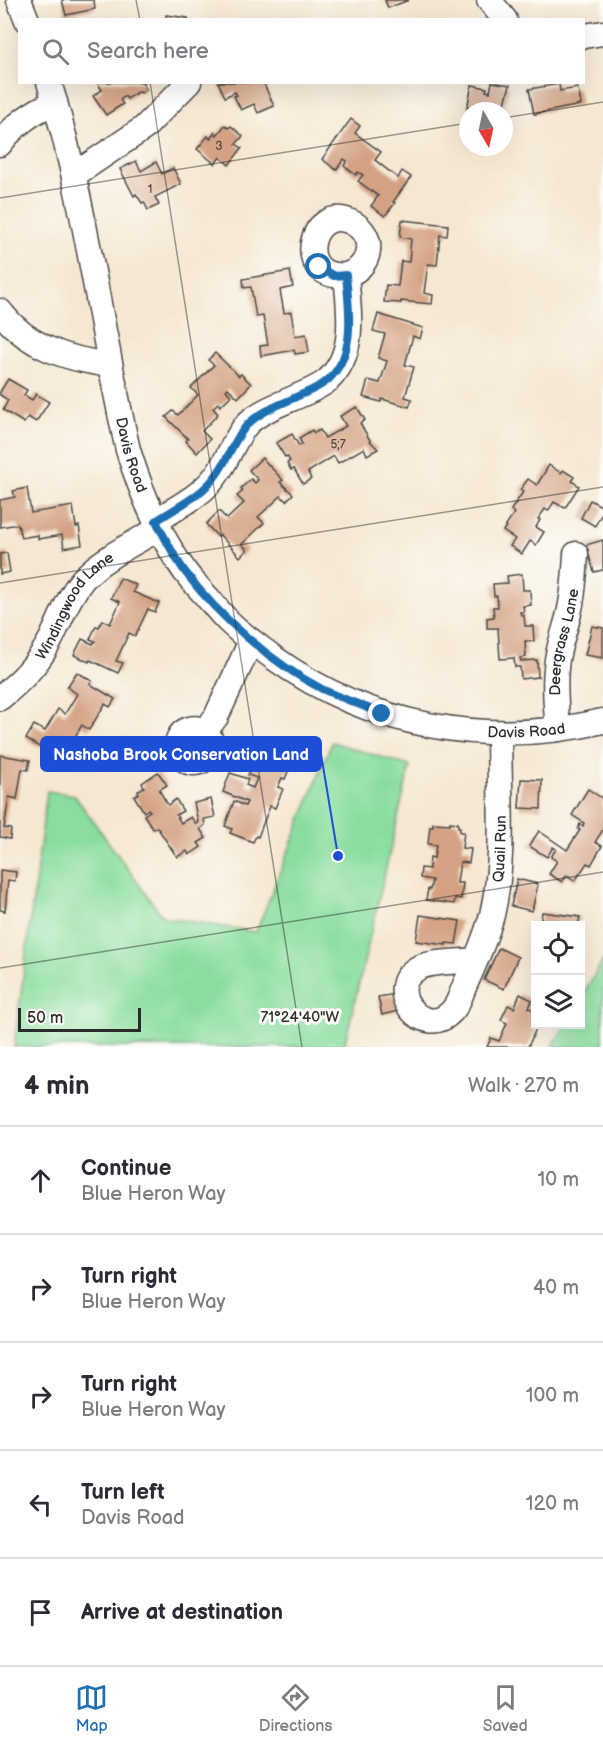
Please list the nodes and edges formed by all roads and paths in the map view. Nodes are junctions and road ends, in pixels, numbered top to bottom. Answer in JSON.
{"nodes":[{"id":1,"x":19,"y":0,"type":"edge"},
{"id":2,"x":489,"y":0,"type":"edge"},
{"id":3,"x":26,"y":18,"type":"edge"},
{"id":4,"x":503,"y":18,"type":"edge"},
{"id":5,"x":603,"y":33,"type":"edge"},
{"id":6,"x":585,"y":36,"type":"edge"},
{"id":7,"x":187,"y":84,"type":"edge"},
{"id":8,"x":52,"y":92,"type":"edge"},
{"id":9,"x":0,"y":144,"type":"edge"},
{"id":10,"x":74,"y":175,"type":"junction"},
{"id":11,"x":346,"y":275,"type":"dead end"},
{"id":12,"x":0,"y":311,"type":"edge"},
{"id":13,"x":110,"y":365,"type":"junction"},
{"id":14,"x":158,"y":524,"type":"junction"},
{"id":15,"x":576,"y":554,"type":"dead end"},
{"id":16,"x":251,"y":641,"type":"junction"},
{"id":17,"x":0,"y":698,"type":"edge"},
{"id":18,"x":603,"y":721,"type":"edge"},
{"id":19,"x":558,"y":729,"type":"junction"},
{"id":20,"x":205,"y":731,"type":"dead end"},
{"id":21,"x":499,"y":733,"type":"junction"},
{"id":22,"x":476,"y":960,"type":"dead end"}],
"edges":[{"from":1,"to":3,"type":"street"},
{"from":2,"to":4,"type":"street"},
{"from":5,"to":6,"type":"street"},
{"from":7,"to":10,"type":"street"},
{"from":8,"to":9,"type":"street"},
{"from":8,"to":10,"type":"street","name":"Davis Road"},
{"from":10,"to":13,"type":"street","name":"Davis Road"},
{"from":11,"to":14,"type":"street","name":"Windingwood Lane"},
{"from":12,"to":13,"type":"street"},
{"from":13,"to":14,"type":"street","name":"Davis Road"},
{"from":14,"to":16,"type":"street","name":"Davis Road"},
{"from":14,"to":17,"type":"street","name":"Windingwood Lane"},
{"from":15,"to":19,"type":"street","name":"Deergrass Lane"},
{"from":16,"to":20,"type":"street"},
{"from":16,"to":21,"type":"street","name":"Davis Road"},
{"from":18,"to":19,"type":"street","name":"Davis Road"},
{"from":19,"to":21,"type":"street","name":"Davis Road"},
{"from":21,"to":22,"type":"street","name":"Quail Run"}]}
